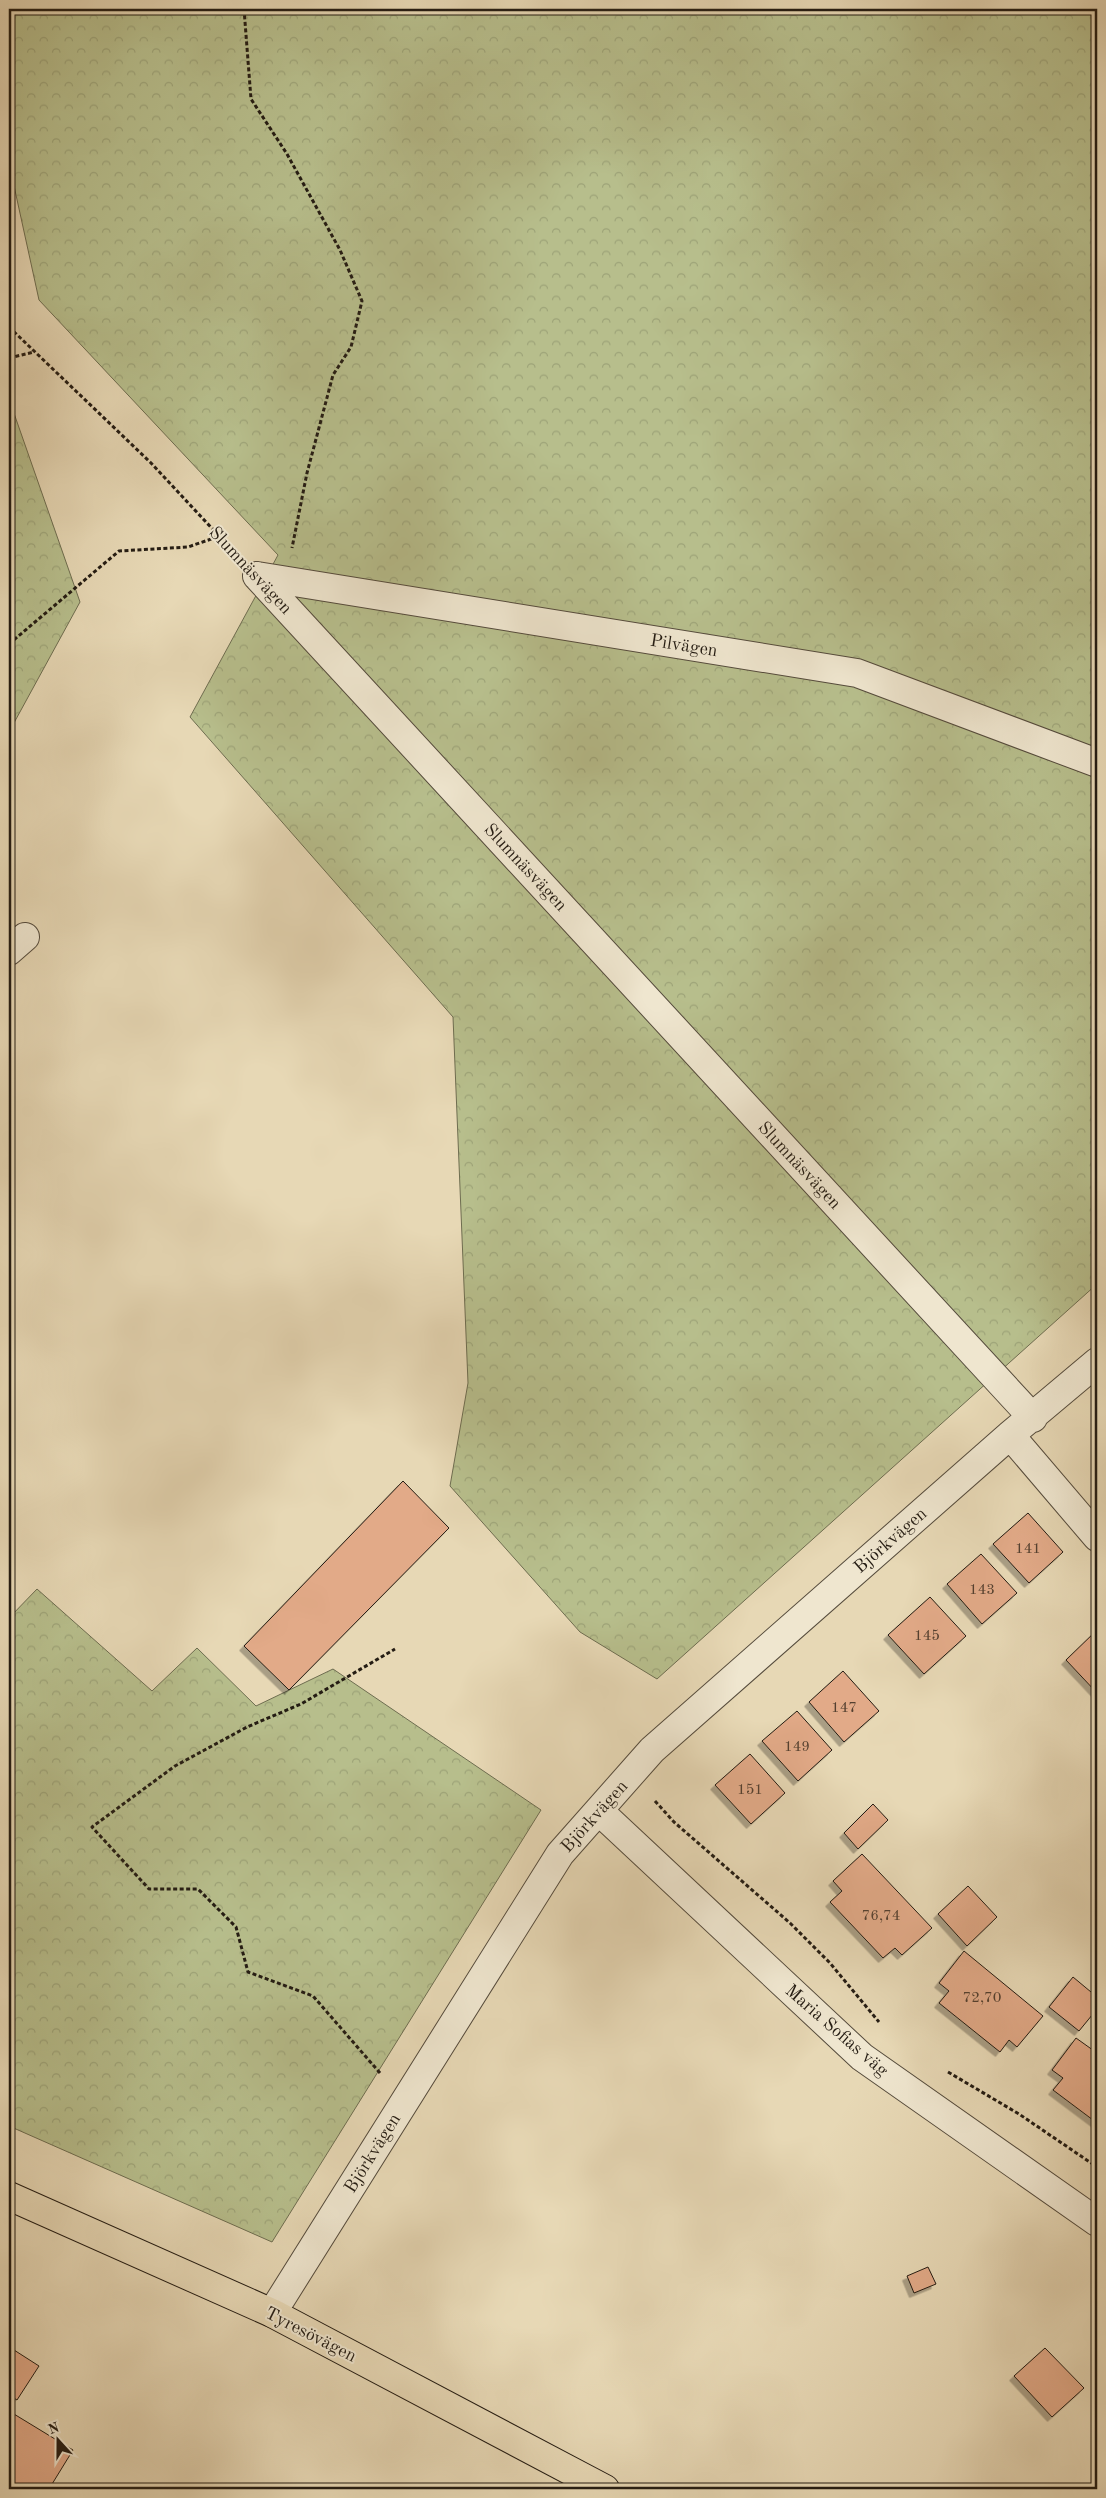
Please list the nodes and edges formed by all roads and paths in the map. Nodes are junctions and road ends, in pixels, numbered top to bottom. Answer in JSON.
{"nodes":[{"id":1,"x":244,"y":9,"type":"edge"},
{"id":2,"x":9,"y":327,"type":"edge"},
{"id":3,"x":34,"y":352,"type":"junction"},
{"id":4,"x":9,"y":358,"type":"edge"},
{"id":5,"x":220,"y":536,"type":"junction"},
{"id":6,"x":258,"y":576,"type":"junction"},
{"id":7,"x":285,"y":581,"type":"junction"},
{"id":8,"x":9,"y":644,"type":"edge"},
{"id":9,"x":1097,"y":763,"type":"edge"},
{"id":10,"x":1097,"y":1362,"type":"edge"},
{"id":11,"x":1033,"y":1418,"type":"junction"},
{"id":12,"x":1010,"y":1435,"type":"junction"},
{"id":13,"x":1097,"y":1537,"type":"edge"},
{"id":14,"x":395,"y":1649,"type":"dead end"},
{"id":15,"x":654,"y":1796,"type":"dead end"},
{"id":16,"x":599,"y":1811,"type":"junction"},
{"id":17,"x":885,"y":2030,"type":"dead end"},
{"id":18,"x":944,"y":2070,"type":"dead end"},
{"id":19,"x":386,"y":2080,"type":"dead end"},
{"id":20,"x":1097,"y":2167,"type":"edge"},
{"id":21,"x":9,"y":2196,"type":"edge"},
{"id":22,"x":1097,"y":2222,"type":"edge"},
{"id":23,"x":272,"y":2313,"type":"junction"},
{"id":24,"x":605,"y":2489,"type":"edge"}],
"edges":[{"from":1,"to":7,"type":"path"},
{"from":2,"to":3,"type":"path","name":"Slumnäsvägen"},
{"from":3,"to":4,"type":"path"},
{"from":3,"to":5,"type":"path","name":"Slumnäsvägen"},
{"from":5,"to":6,"type":"path","name":"Slumnäsvägen"},
{"from":5,"to":8,"type":"path"},
{"from":6,"to":7,"type":"street","name":"Pilvägen"},
{"from":6,"to":11,"type":"street","name":"Slumnäsvägen"},
{"from":7,"to":9,"type":"street","name":"Pilvägen"},
{"from":10,"to":11,"type":"street","name":"Björkvägen"},
{"from":11,"to":12,"type":"street","name":"Björkvägen"},
{"from":12,"to":13,"type":"street"},
{"from":12,"to":16,"type":"street","name":"Björkvägen"},
{"from":14,"to":19,"type":"path"},
{"from":15,"to":17,"type":"path"},
{"from":16,"to":22,"type":"street","name":"Maria Sofias väg"},
{"from":16,"to":23,"type":"street","name":"Björkvägen"},
{"from":18,"to":20,"type":"path"},
{"from":21,"to":23,"type":"main road","name":"Tyresövägen"},
{"from":23,"to":24,"type":"main road","name":"Tyresövägen"}]}
